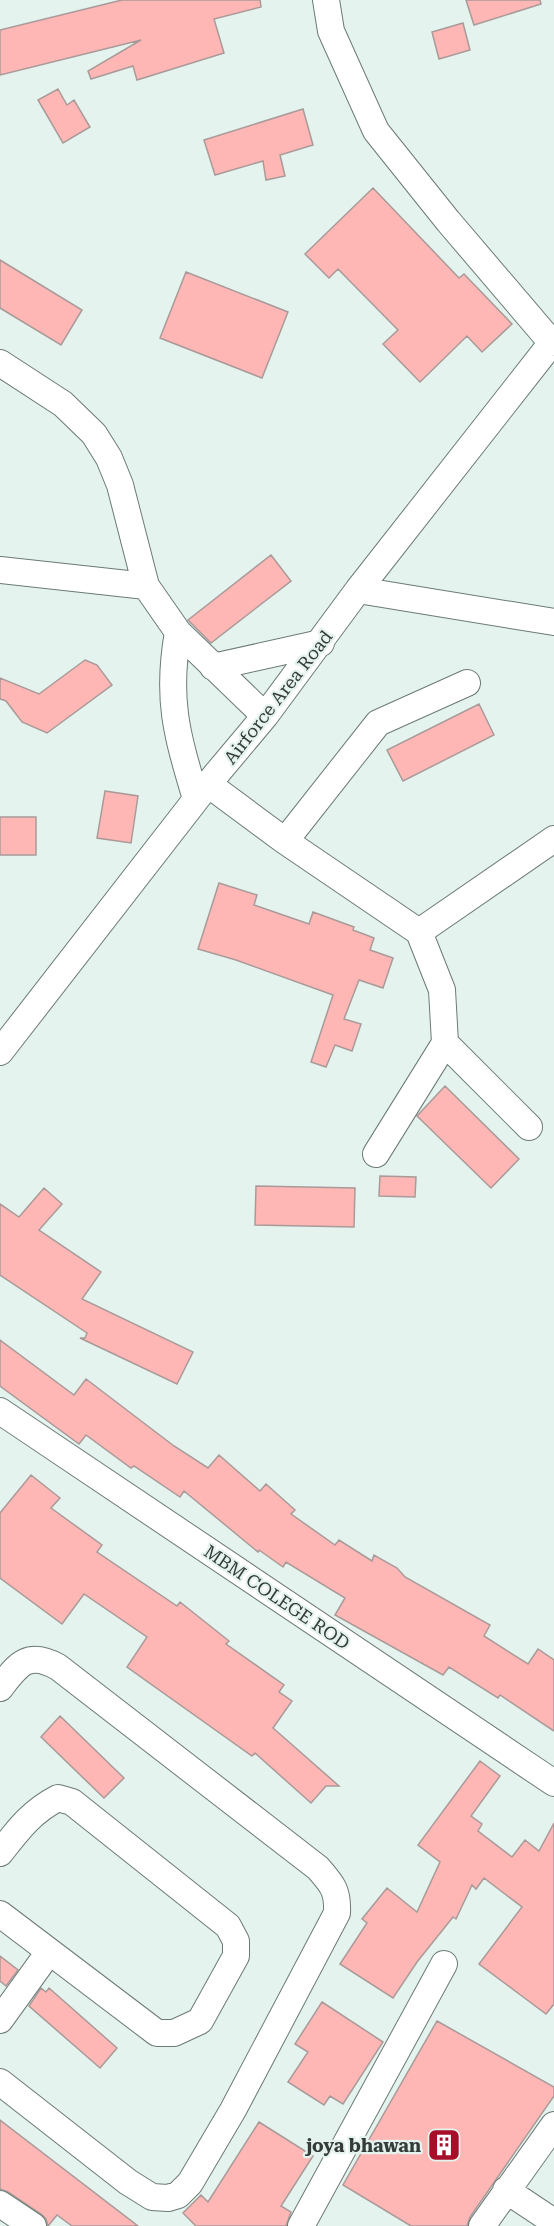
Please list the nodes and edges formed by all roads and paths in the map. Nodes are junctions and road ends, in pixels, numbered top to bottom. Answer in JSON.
{"nodes":[{"id":1,"x":326,"y":0,"type":"edge"},
{"id":2,"x":553,"y":341,"type":"edge"},
{"id":3,"x":0,"y":363,"type":"edge"},
{"id":4,"x":0,"y":570,"type":"edge"},
{"id":5,"x":146,"y":586,"type":"junction"},
{"id":6,"x":358,"y":590,"type":"junction"},
{"id":7,"x":554,"y":622,"type":"edge"},
{"id":8,"x":178,"y":632,"type":"junction"},
{"id":9,"x":321,"y":643,"type":"junction"},
{"id":10,"x":213,"y":668,"type":"junction"},
{"id":11,"x":467,"y":683,"type":"dead end"},
{"id":12,"x":265,"y":716,"type":"junction"},
{"id":13,"x":202,"y":792,"type":"junction"},
{"id":14,"x":554,"y":839,"type":"edge"},
{"id":15,"x":285,"y":841,"type":"junction"},
{"id":16,"x":419,"y":932,"type":"junction"},
{"id":17,"x":445,"y":1043,"type":"junction"},
{"id":18,"x":0,"y":1052,"type":"edge"},
{"id":19,"x":529,"y":1127,"type":"dead end"},
{"id":20,"x":376,"y":1155,"type":"dead end"},
{"id":21,"x":0,"y":1411,"type":"edge"},
{"id":22,"x":0,"y":1688,"type":"edge"},
{"id":23,"x":554,"y":1783,"type":"edge"},
{"id":24,"x":0,"y":1853,"type":"edge"},
{"id":25,"x":0,"y":1914,"type":"edge"},
{"id":26,"x":49,"y":1952,"type":"junction"},
{"id":27,"x":444,"y":1964,"type":"dead end"},
{"id":28,"x":0,"y":2019,"type":"edge"},
{"id":29,"x":0,"y":2082,"type":"edge"},
{"id":30,"x":551,"y":2135,"type":"edge"},
{"id":31,"x":506,"y":2190,"type":"junction"},
{"id":32,"x":0,"y":2204,"type":"edge"},
{"id":33,"x":554,"y":2222,"type":"edge"},
{"id":34,"x":33,"y":2226,"type":"edge"},
{"id":35,"x":301,"y":2226,"type":"edge"},
{"id":36,"x":482,"y":2226,"type":"edge"}],
"edges":[{"from":1,"to":2,"type":"street"},
{"from":2,"to":6,"type":"street","name":"Airforce Area Road"},
{"from":3,"to":5,"type":"street"},
{"from":4,"to":5,"type":"street"},
{"from":5,"to":8,"type":"street"},
{"from":6,"to":7,"type":"street"},
{"from":6,"to":9,"type":"street","name":"Airforce Area Road"},
{"from":8,"to":10,"type":"street"},
{"from":8,"to":13,"type":"street"},
{"from":9,"to":10,"type":"street"},
{"from":9,"to":12,"type":"street","name":"Airforce Area Road"},
{"from":10,"to":12,"type":"street"},
{"from":11,"to":15,"type":"street"},
{"from":12,"to":13,"type":"street","name":"Airforce Area Road"},
{"from":13,"to":15,"type":"street"},
{"from":13,"to":18,"type":"street","name":"Airforce Area Road"},
{"from":14,"to":16,"type":"street"},
{"from":15,"to":16,"type":"street"},
{"from":16,"to":17,"type":"street"},
{"from":17,"to":19,"type":"street"},
{"from":17,"to":20,"type":"street"},
{"from":21,"to":23,"type":"street","name":"MBM COLEGE ROD"},
{"from":22,"to":29,"type":"street"},
{"from":24,"to":26,"type":"street"},
{"from":25,"to":26,"type":"street"},
{"from":26,"to":28,"type":"street"},
{"from":27,"to":35,"type":"street"},
{"from":30,"to":31,"type":"street"},
{"from":31,"to":33,"type":"street"},
{"from":31,"to":36,"type":"street"},
{"from":32,"to":34,"type":"street"}]}
